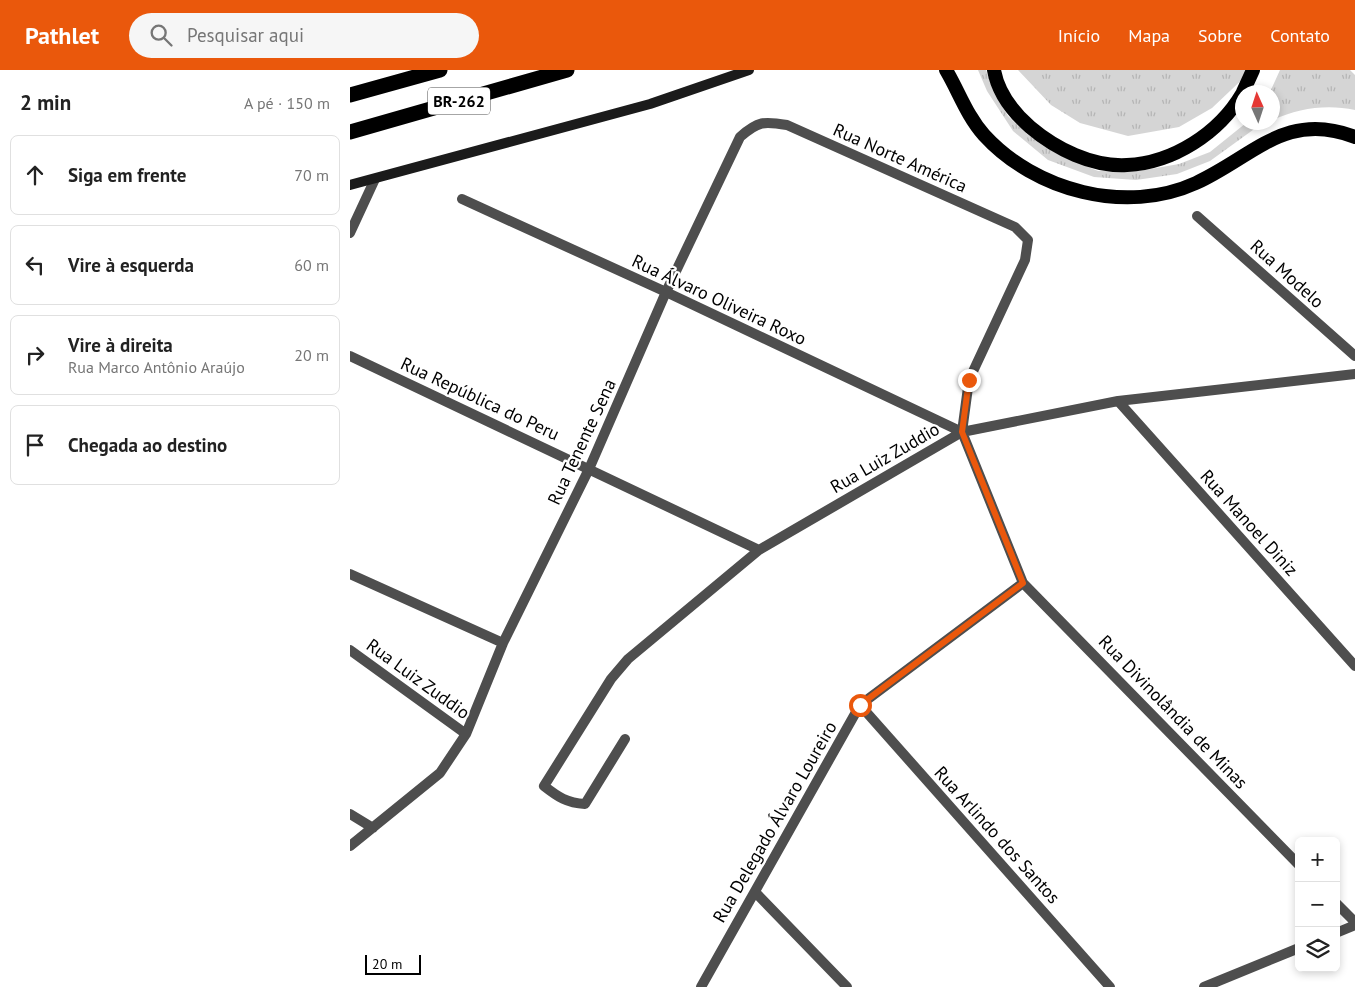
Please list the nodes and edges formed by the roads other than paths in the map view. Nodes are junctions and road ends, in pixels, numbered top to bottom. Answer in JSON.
{"nodes":[{"id":1,"x":402,"y":70,"type":"edge"},
{"id":2,"x":440,"y":70,"type":"edge"},
{"id":3,"x":568,"y":70,"type":"edge"},
{"id":4,"x":749,"y":70,"type":"edge"},
{"id":5,"x":946,"y":70,"type":"edge"},
{"id":6,"x":994,"y":70,"type":"edge"},
{"id":7,"x":1253,"y":70,"type":"edge"},
{"id":8,"x":1246,"y":85,"type":"edge"},
{"id":9,"x":350,"y":95,"type":"edge"},
{"id":10,"x":1235,"y":104,"type":"edge"},
{"id":11,"x":753,"y":126,"type":"joint"},
{"id":12,"x":350,"y":132,"type":"edge"},
{"id":13,"x":1355,"y":137,"type":"edge"},
{"id":14,"x":375,"y":179,"type":"junction"},
{"id":15,"x":350,"y":186,"type":"edge"},
{"id":16,"x":462,"y":199,"type":"dead end"},
{"id":17,"x":1198,"y":216,"type":"dead end"},
{"id":18,"x":350,"y":233,"type":"edge"},
{"id":19,"x":666,"y":292,"type":"junction"},
{"id":20,"x":350,"y":356,"type":"edge"},
{"id":21,"x":1355,"y":356,"type":"edge"},
{"id":22,"x":1355,"y":374,"type":"edge"},
{"id":23,"x":1118,"y":401,"type":"junction"},
{"id":24,"x":962,"y":432,"type":"junction"},
{"id":25,"x":589,"y":469,"type":"junction"},
{"id":26,"x":759,"y":550,"type":"junction"},
{"id":27,"x":350,"y":574,"type":"edge"},
{"id":28,"x":1023,"y":583,"type":"junction"},
{"id":29,"x":503,"y":644,"type":"junction"},
{"id":30,"x":350,"y":650,"type":"edge"},
{"id":31,"x":1355,"y":666,"type":"edge"},
{"id":32,"x":860,"y":705,"type":"junction"},
{"id":33,"x":466,"y":734,"type":"junction"},
{"id":34,"x":625,"y":738,"type":"dead end"},
{"id":35,"x":350,"y":814,"type":"edge"},
{"id":36,"x":373,"y":828,"type":"junction"},
{"id":37,"x":350,"y":846,"type":"edge"},
{"id":38,"x":1295,"y":861,"type":"edge"},
{"id":39,"x":755,"y":892,"type":"junction"},
{"id":40,"x":1340,"y":907,"type":"edge"},
{"id":41,"x":1355,"y":924,"type":"edge"},
{"id":42,"x":1340,"y":931,"type":"edge"},
{"id":43,"x":1295,"y":950,"type":"edge"},
{"id":44,"x":701,"y":987,"type":"edge"},
{"id":45,"x":847,"y":987,"type":"edge"},
{"id":46,"x":1110,"y":987,"type":"edge"},
{"id":47,"x":1204,"y":987,"type":"edge"}],
"edges":[{"from":1,"to":9,"type":"highway"},
{"from":2,"to":9,"type":"highway","number":"BR-262"},
{"from":3,"to":12,"type":"highway","number":"BR-262"},
{"from":4,"to":14,"type":"main road"},
{"from":5,"to":13,"type":"highway"},
{"from":6,"to":10,"type":"highway"},
{"from":7,"to":8,"type":"highway"},
{"from":11,"to":19,"type":"street","name":"Rua Tenente Sena"},
{"from":11,"to":24,"type":"street","name":"Rua Norte América"},
{"from":14,"to":15,"type":"main road"},
{"from":14,"to":18,"type":"street"},
{"from":16,"to":19,"type":"street","name":"Rua Álvaro Oliveira Roxo"},
{"from":17,"to":21,"type":"street","name":"Rua Modelo"},
{"from":19,"to":24,"type":"street","name":"Rua Álvaro Oliveira Roxo"},
{"from":19,"to":25,"type":"street","name":"Rua Tenente Sena"},
{"from":20,"to":25,"type":"street","name":"Rua República do Peru"},
{"from":22,"to":23,"type":"street","name":"Rua Luiz Zuddio"},
{"from":23,"to":24,"type":"street","name":"Rua Luiz Zuddio"},
{"from":23,"to":31,"type":"street","name":"Rua Manoel Diniz"},
{"from":24,"to":26,"type":"street","name":"Rua Luiz Zuddio"},
{"from":24,"to":28,"type":"street"},
{"from":25,"to":26,"type":"street","name":"Rua República do Peru"},
{"from":25,"to":29,"type":"street","name":"Rua Tenente Sena"},
{"from":26,"to":34,"type":"street","name":"Rua Luiz Zuddio"},
{"from":27,"to":29,"type":"street"},
{"from":28,"to":32,"type":"street","name":"Rua Delegado Álvaro Loureiro"},
{"from":28,"to":38,"type":"street","name":"Rua Divinolândia de Minas"},
{"from":29,"to":33,"type":"street","name":"Rua Tenente Sena"},
{"from":30,"to":33,"type":"street","name":"Rua Luiz Zuddio"},
{"from":32,"to":39,"type":"street","name":"Rua Delegado Álvaro Loureiro"},
{"from":32,"to":46,"type":"street","name":"Rua Arlindo dos Santos"},
{"from":33,"to":36,"type":"street","name":"Rua Tenente Sena"},
{"from":35,"to":36,"type":"street"},
{"from":36,"to":37,"type":"street"},
{"from":39,"to":44,"type":"street","name":"Rua Delegado Álvaro Loureiro"},
{"from":39,"to":45,"type":"street"},
{"from":40,"to":41,"type":"street"},
{"from":41,"to":42,"type":"street"},
{"from":43,"to":47,"type":"street"}]}
